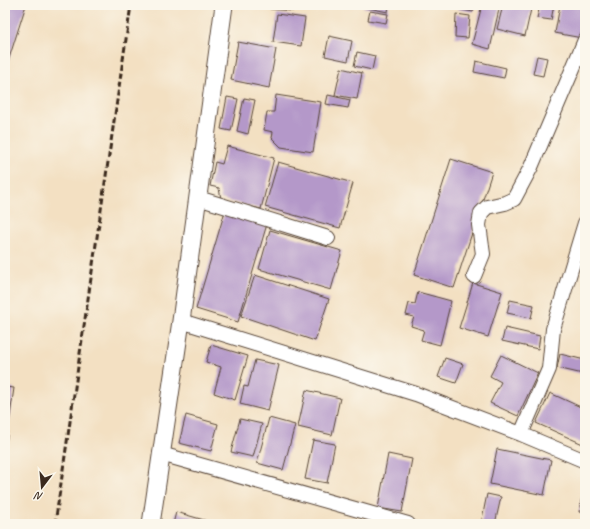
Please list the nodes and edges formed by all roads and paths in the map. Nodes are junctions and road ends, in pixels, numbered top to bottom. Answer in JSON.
{"nodes":[{"id":1,"x":224,"y":5,"type":"edge"},
{"id":2,"x":585,"y":40,"type":"edge"},
{"id":3,"x":198,"y":198,"type":"junction"},
{"id":4,"x":585,"y":223,"type":"edge"},
{"id":5,"x":328,"y":238,"type":"dead end"},
{"id":6,"x":474,"y":276,"type":"dead end"},
{"id":7,"x":181,"y":321,"type":"junction"},
{"id":8,"x":520,"y":434,"type":"junction"},
{"id":9,"x":161,"y":454,"type":"junction"},
{"id":10,"x":585,"y":461,"type":"edge"},
{"id":11,"x":151,"y":524,"type":"edge"},
{"id":12,"x":408,"y":524,"type":"edge"}],
"edges":[{"from":1,"to":3,"type":"street"},
{"from":2,"to":6,"type":"street"},
{"from":3,"to":5,"type":"street"},
{"from":3,"to":7,"type":"street"},
{"from":4,"to":8,"type":"street"},
{"from":7,"to":8,"type":"street"},
{"from":7,"to":9,"type":"street"},
{"from":8,"to":10,"type":"street"},
{"from":9,"to":11,"type":"street"},
{"from":9,"to":12,"type":"street"}]}
